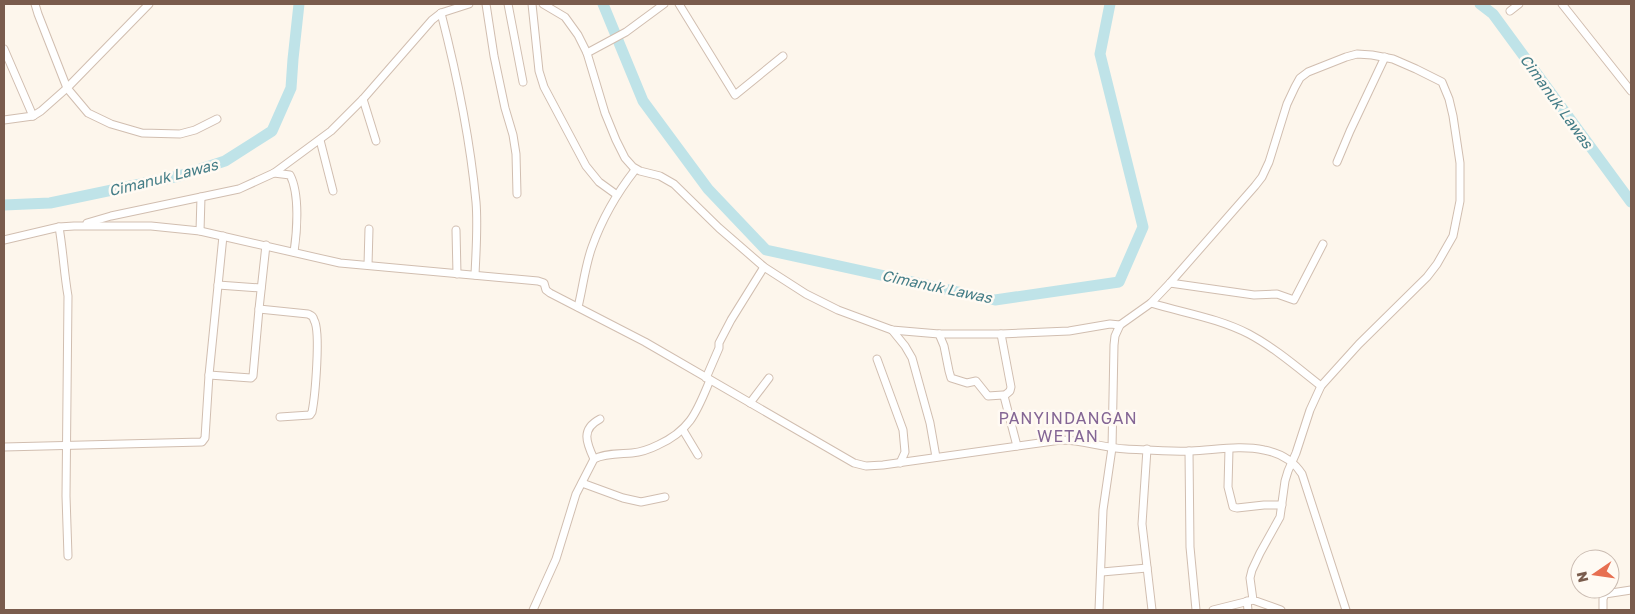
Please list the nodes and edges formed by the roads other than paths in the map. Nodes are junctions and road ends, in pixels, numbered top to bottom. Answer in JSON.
{"nodes":[{"id":1,"x":36,"y":4,"type":"edge"},
{"id":2,"x":149,"y":4,"type":"edge"},
{"id":3,"x":442,"y":4,"type":"edge"},
{"id":4,"x":469,"y":4,"type":"edge"},
{"id":5,"x":486,"y":4,"type":"edge"},
{"id":6,"x":508,"y":4,"type":"edge"},
{"id":7,"x":532,"y":4,"type":"edge"},
{"id":8,"x":543,"y":4,"type":"edge"},
{"id":9,"x":664,"y":4,"type":"edge"},
{"id":10,"x":679,"y":4,"type":"edge"},
{"id":11,"x":1519,"y":4,"type":"edge"},
{"id":12,"x":1562,"y":4,"type":"edge"},
{"id":13,"x":1510,"y":11,"type":"dead end"},
{"id":14,"x":444,"y":12,"type":"junction"},
{"id":15,"x":4,"y":49,"type":"edge"},
{"id":16,"x":587,"y":53,"type":"junction"},
{"id":17,"x":784,"y":56,"type":"dead end"},
{"id":18,"x":1385,"y":57,"type":"junction"},
{"id":19,"x":524,"y":82,"type":"dead end"},
{"id":20,"x":67,"y":88,"type":"junction"},
{"id":21,"x":1631,"y":91,"type":"edge"},
{"id":22,"x":364,"y":100,"type":"junction"},
{"id":23,"x":33,"y":116,"type":"junction"},
{"id":24,"x":4,"y":120,"type":"edge"},
{"id":25,"x":217,"y":120,"type":"dead end"},
{"id":26,"x":320,"y":140,"type":"junction"},
{"id":27,"x":376,"y":141,"type":"dead end"},
{"id":28,"x":1337,"y":162,"type":"dead end"},
{"id":29,"x":635,"y":170,"type":"junction"},
{"id":30,"x":274,"y":173,"type":"junction"},
{"id":31,"x":333,"y":190,"type":"dead end"},
{"id":32,"x":518,"y":194,"type":"dead end"},
{"id":33,"x":617,"y":195,"type":"junction"},
{"id":34,"x":201,"y":198,"type":"junction"},
{"id":35,"x":82,"y":226,"type":"junction"},
{"id":36,"x":59,"y":227,"type":"junction"},
{"id":37,"x":369,"y":228,"type":"dead end"},
{"id":38,"x":456,"y":230,"type":"dead end"},
{"id":39,"x":200,"y":231,"type":"junction"},
{"id":40,"x":4,"y":240,"type":"edge"},
{"id":41,"x":223,"y":240,"type":"junction"},
{"id":42,"x":1323,"y":244,"type":"dead end"},
{"id":43,"x":266,"y":249,"type":"junction"},
{"id":44,"x":294,"y":252,"type":"junction"},
{"id":45,"x":368,"y":265,"type":"junction"},
{"id":46,"x":764,"y":267,"type":"junction"},
{"id":47,"x":457,"y":274,"type":"junction"},
{"id":48,"x":475,"y":275,"type":"junction"},
{"id":49,"x":1170,"y":283,"type":"junction"},
{"id":50,"x":218,"y":285,"type":"junction"},
{"id":51,"x":261,"y":288,"type":"junction"},
{"id":52,"x":1150,"y":303,"type":"junction"},
{"id":53,"x":578,"y":307,"type":"junction"},
{"id":54,"x":259,"y":309,"type":"junction"},
{"id":55,"x":1120,"y":325,"type":"junction"},
{"id":56,"x":892,"y":330,"type":"junction"},
{"id":57,"x":939,"y":334,"type":"junction"},
{"id":58,"x":1001,"y":334,"type":"junction"},
{"id":59,"x":877,"y":360,"type":"dead end"},
{"id":60,"x":209,"y":375,"type":"junction"},
{"id":61,"x":769,"y":378,"type":"dead end"},
{"id":62,"x":708,"y":379,"type":"junction"},
{"id":63,"x":1320,"y":386,"type":"junction"},
{"id":64,"x":1004,"y":396,"type":"junction"},
{"id":65,"x":750,"y":403,"type":"junction"},
{"id":66,"x":280,"y":417,"type":"dead end"},
{"id":67,"x":600,"y":419,"type":"dead end"},
{"id":68,"x":684,"y":430,"type":"junction"},
{"id":69,"x":67,"y":445,"type":"junction"},
{"id":70,"x":1017,"y":446,"type":"junction"},
{"id":71,"x":4,"y":447,"type":"edge"},
{"id":72,"x":1112,"y":448,"type":"junction"},
{"id":73,"x":1147,"y":449,"type":"junction"},
{"id":74,"x":1229,"y":449,"type":"junction"},
{"id":75,"x":1189,"y":451,"type":"junction"},
{"id":76,"x":698,"y":455,"type":"dead end"},
{"id":77,"x":936,"y":457,"type":"junction"},
{"id":78,"x":1294,"y":458,"type":"junction"},
{"id":79,"x":594,"y":459,"type":"junction"},
{"id":80,"x":900,"y":463,"type":"junction"},
{"id":81,"x":582,"y":482,"type":"junction"},
{"id":82,"x":665,"y":497,"type":"dead end"},
{"id":83,"x":1282,"y":505,"type":"junction"},
{"id":84,"x":68,"y":556,"type":"dead end"},
{"id":85,"x":1147,"y":568,"type":"junction"},
{"id":86,"x":1102,"y":572,"type":"junction"},
{"id":87,"x":1631,"y":590,"type":"edge"},
{"id":88,"x":1250,"y":600,"type":"junction"},
{"id":89,"x":533,"y":610,"type":"edge"},
{"id":90,"x":1099,"y":610,"type":"edge"},
{"id":91,"x":1152,"y":610,"type":"edge"},
{"id":92,"x":1196,"y":610,"type":"edge"},
{"id":93,"x":1213,"y":610,"type":"edge"},
{"id":94,"x":1248,"y":610,"type":"edge"},
{"id":95,"x":1281,"y":610,"type":"edge"},
{"id":96,"x":1346,"y":610,"type":"edge"},
{"id":97,"x":1603,"y":610,"type":"edge"}],
"edges":[{"from":1,"to":20,"type":"street"},
{"from":2,"to":20,"type":"street"},
{"from":3,"to":14,"type":"street"},
{"from":4,"to":14,"type":"street"},
{"from":5,"to":32,"type":"street"},
{"from":6,"to":19,"type":"street"},
{"from":7,"to":33,"type":"street"},
{"from":8,"to":16,"type":"street"},
{"from":9,"to":16,"type":"street"},
{"from":10,"to":17,"type":"street"},
{"from":11,"to":13,"type":"street"},
{"from":12,"to":21,"type":"street"},
{"from":14,"to":22,"type":"street"},
{"from":14,"to":48,"type":"street"},
{"from":15,"to":23,"type":"street"},
{"from":16,"to":29,"type":"street"},
{"from":18,"to":28,"type":"street"},
{"from":18,"to":49,"type":"street"},
{"from":18,"to":63,"type":"street"},
{"from":20,"to":23,"type":"street"},
{"from":20,"to":25,"type":"street"},
{"from":22,"to":26,"type":"street"},
{"from":22,"to":27,"type":"street"},
{"from":23,"to":24,"type":"street"},
{"from":26,"to":30,"type":"street"},
{"from":26,"to":31,"type":"street"},
{"from":29,"to":33,"type":"street"},
{"from":29,"to":46,"type":"street"},
{"from":30,"to":34,"type":"street"},
{"from":30,"to":44,"type":"street"},
{"from":33,"to":53,"type":"street"},
{"from":34,"to":35,"type":"street"},
{"from":34,"to":39,"type":"street"},
{"from":35,"to":36,"type":"street"},
{"from":35,"to":39,"type":"street"},
{"from":36,"to":40,"type":"street"},
{"from":36,"to":69,"type":"street"},
{"from":37,"to":45,"type":"street"},
{"from":38,"to":47,"type":"street"},
{"from":39,"to":41,"type":"street"},
{"from":41,"to":43,"type":"street"},
{"from":41,"to":50,"type":"street"},
{"from":42,"to":49,"type":"street"},
{"from":43,"to":44,"type":"street"},
{"from":43,"to":51,"type":"street"},
{"from":44,"to":45,"type":"street"},
{"from":45,"to":47,"type":"street"},
{"from":46,"to":56,"type":"street"},
{"from":46,"to":62,"type":"street"},
{"from":47,"to":48,"type":"street"},
{"from":48,"to":53,"type":"street"},
{"from":49,"to":52,"type":"street"},
{"from":50,"to":51,"type":"street"},
{"from":50,"to":60,"type":"street"},
{"from":51,"to":54,"type":"street"},
{"from":52,"to":55,"type":"street"},
{"from":52,"to":63,"type":"street"},
{"from":53,"to":62,"type":"street"},
{"from":54,"to":60,"type":"street"},
{"from":54,"to":66,"type":"street"},
{"from":55,"to":58,"type":"street"},
{"from":55,"to":72,"type":"street"},
{"from":56,"to":57,"type":"street"},
{"from":56,"to":77,"type":"street"},
{"from":57,"to":58,"type":"street"},
{"from":57,"to":64,"type":"street"},
{"from":58,"to":64,"type":"street"},
{"from":59,"to":80,"type":"street"},
{"from":60,"to":69,"type":"street"},
{"from":61,"to":65,"type":"street"},
{"from":62,"to":65,"type":"street"},
{"from":62,"to":68,"type":"street"},
{"from":63,"to":78,"type":"street"},
{"from":64,"to":70,"type":"street"},
{"from":65,"to":80,"type":"street"},
{"from":67,"to":79,"type":"street"},
{"from":68,"to":76,"type":"street"},
{"from":68,"to":79,"type":"street"},
{"from":69,"to":71,"type":"street"},
{"from":69,"to":84,"type":"street"},
{"from":70,"to":72,"type":"street"},
{"from":70,"to":77,"type":"street"},
{"from":72,"to":73,"type":"street"},
{"from":72,"to":86,"type":"street"},
{"from":73,"to":75,"type":"street"},
{"from":73,"to":85,"type":"street"},
{"from":74,"to":75,"type":"street"},
{"from":74,"to":78,"type":"street"},
{"from":74,"to":83,"type":"street"},
{"from":75,"to":92,"type":"street"},
{"from":77,"to":80,"type":"street"},
{"from":78,"to":83,"type":"street"},
{"from":78,"to":96,"type":"street"},
{"from":79,"to":81,"type":"street"},
{"from":81,"to":82,"type":"street"},
{"from":81,"to":89,"type":"street"},
{"from":83,"to":88,"type":"street"},
{"from":85,"to":86,"type":"street"},
{"from":85,"to":91,"type":"street"},
{"from":86,"to":90,"type":"street"},
{"from":87,"to":97,"type":"street"},
{"from":88,"to":93,"type":"street"},
{"from":88,"to":94,"type":"street"},
{"from":88,"to":95,"type":"street"}]}
